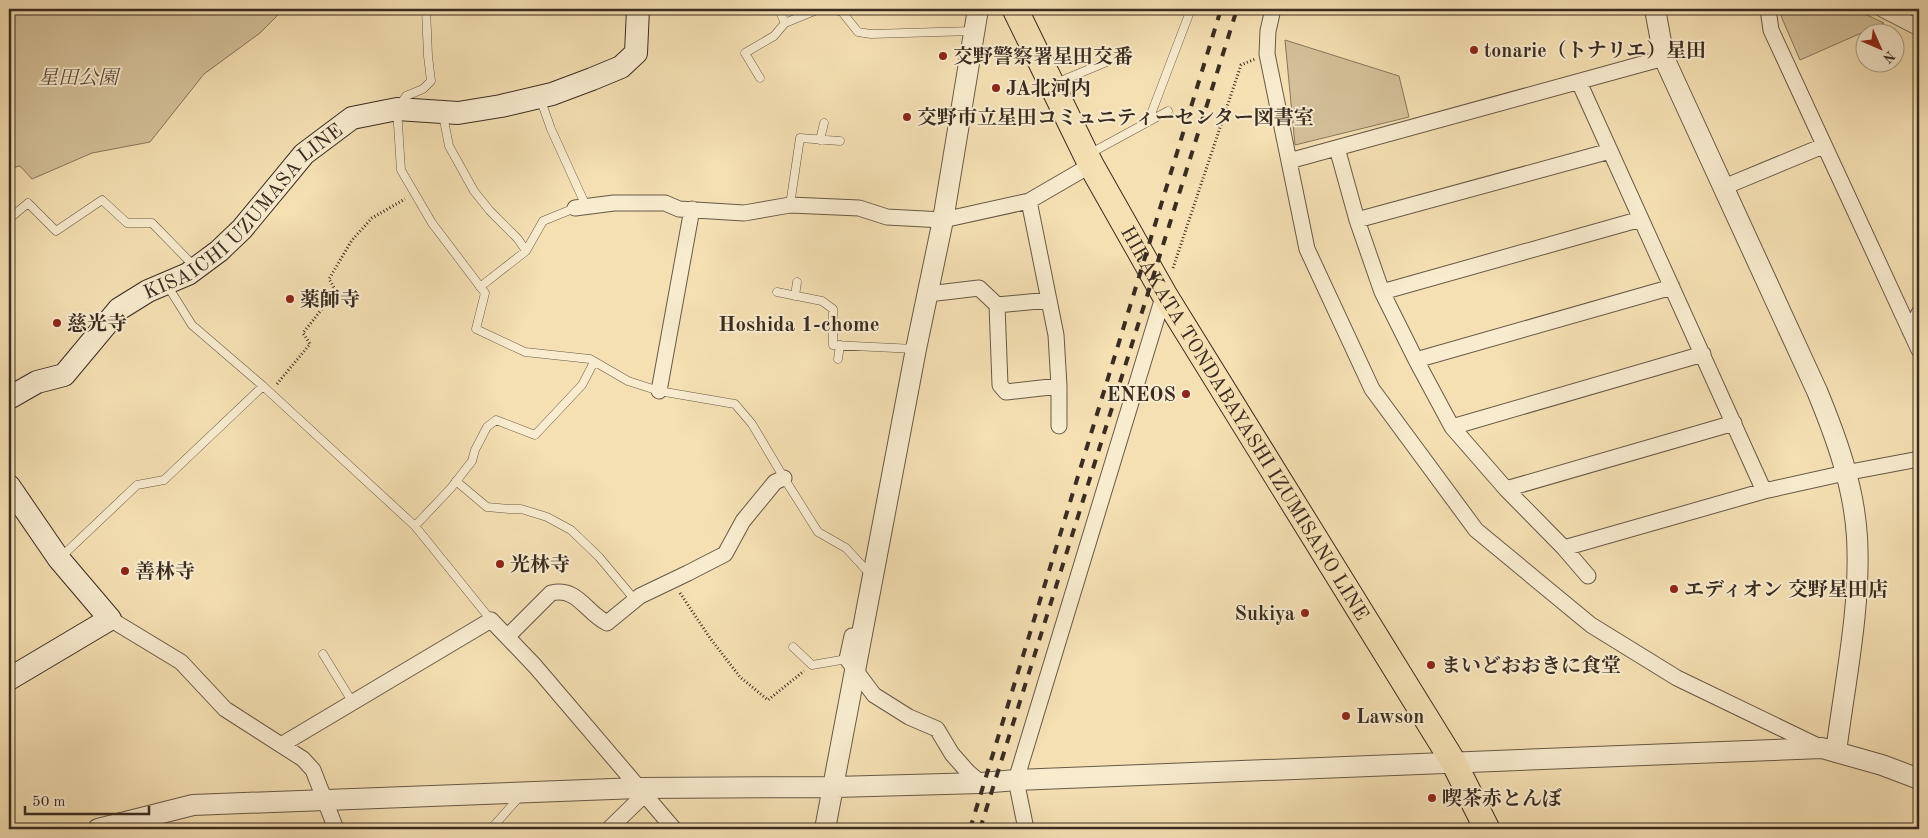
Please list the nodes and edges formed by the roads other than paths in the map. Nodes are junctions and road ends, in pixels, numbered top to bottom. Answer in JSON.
{"nodes":[{"id":1,"x":426,"y":9,"type":"edge"},
{"id":2,"x":638,"y":9,"type":"edge"},
{"id":3,"x":819,"y":9,"type":"edge"},
{"id":4,"x":833,"y":9,"type":"edge"},
{"id":5,"x":978,"y":9,"type":"edge"},
{"id":6,"x":1015,"y":9,"type":"edge"},
{"id":7,"x":1191,"y":9,"type":"edge"},
{"id":8,"x":1273,"y":9,"type":"edge"},
{"id":9,"x":1655,"y":9,"type":"edge"},
{"id":10,"x":1768,"y":9,"type":"edge"},
{"id":11,"x":1882,"y":9,"type":"edge"},
{"id":12,"x":780,"y":12,"type":"dead end"},
{"id":13,"x":785,"y":23,"type":"junction"},
{"id":14,"x":1919,"y":28,"type":"edge"},
{"id":15,"x":974,"y":31,"type":"junction"},
{"id":16,"x":1116,"y":58,"type":"dead end"},
{"id":17,"x":1664,"y":58,"type":"junction"},
{"id":18,"x":760,"y":78,"type":"dead end"},
{"id":19,"x":1579,"y":82,"type":"junction"},
{"id":20,"x":1052,"y":85,"type":"junction"},
{"id":21,"x":539,"y":97,"type":"junction"},
{"id":22,"x":397,"y":109,"type":"junction"},
{"id":23,"x":1168,"y":111,"type":"dead end"},
{"id":24,"x":442,"y":112,"type":"junction"},
{"id":25,"x":1148,"y":122,"type":"junction"},
{"id":26,"x":824,"y":123,"type":"dead end"},
{"id":27,"x":820,"y":140,"type":"junction"},
{"id":28,"x":840,"y":141,"type":"dead end"},
{"id":29,"x":1823,"y":146,"type":"junction"},
{"id":30,"x":1337,"y":148,"type":"junction"},
{"id":31,"x":1610,"y":150,"type":"junction"},
{"id":32,"x":1089,"y":160,"type":"junction"},
{"id":33,"x":1289,"y":161,"type":"junction"},
{"id":34,"x":1724,"y":186,"type":"junction"},
{"id":35,"x":1029,"y":201,"type":"junction"},
{"id":36,"x":790,"y":205,"type":"junction"},
{"id":37,"x":581,"y":207,"type":"junction"},
{"id":38,"x":692,"y":209,"type":"junction"},
{"id":39,"x":9,"y":219,"type":"edge"},
{"id":40,"x":1641,"y":219,"type":"junction"},
{"id":41,"x":943,"y":220,"type":"junction"},
{"id":42,"x":1358,"y":220,"type":"junction"},
{"id":43,"x":526,"y":251,"type":"junction"},
{"id":44,"x":196,"y":268,"type":"junction"},
{"id":45,"x":797,"y":282,"type":"dead end"},
{"id":46,"x":166,"y":283,"type":"junction"},
{"id":47,"x":480,"y":287,"type":"junction"},
{"id":48,"x":1672,"y":287,"type":"junction"},
{"id":49,"x":777,"y":292,"type":"dead end"},
{"id":50,"x":1382,"y":292,"type":"junction"},
{"id":51,"x":928,"y":294,"type":"junction"},
{"id":52,"x":1164,"y":294,"type":"junction"},
{"id":53,"x":795,"y":296,"type":"junction"},
{"id":54,"x":1049,"y":300,"type":"junction"},
{"id":55,"x":997,"y":305,"type":"junction"},
{"id":56,"x":1919,"y":313,"type":"edge"},
{"id":57,"x":1910,"y":331,"type":"junction"},
{"id":58,"x":840,"y":345,"type":"junction"},
{"id":59,"x":916,"y":349,"type":"junction"},
{"id":60,"x":1919,"y":350,"type":"edge"},
{"id":61,"x":1702,"y":354,"type":"junction"},
{"id":62,"x":838,"y":359,"type":"dead end"},
{"id":63,"x":1416,"y":360,"type":"junction"},
{"id":64,"x":594,"y":362,"type":"junction"},
{"id":65,"x":263,"y":386,"type":"junction"},
{"id":66,"x":1059,"y":386,"type":"junction"},
{"id":67,"x":659,"y":391,"type":"junction"},
{"id":68,"x":9,"y":398,"type":"edge"},
{"id":69,"x":1734,"y":423,"type":"junction"},
{"id":70,"x":1059,"y":426,"type":"dead end"},
{"id":71,"x":1452,"y":428,"type":"junction"},
{"id":72,"x":1919,"y":459,"type":"edge"},
{"id":73,"x":1845,"y":473,"type":"junction"},
{"id":74,"x":784,"y":478,"type":"junction"},
{"id":75,"x":456,"y":481,"type":"junction"},
{"id":76,"x":9,"y":486,"type":"edge"},
{"id":77,"x":1506,"y":489,"type":"junction"},
{"id":78,"x":1764,"y":491,"type":"junction"},
{"id":79,"x":415,"y":526,"type":"junction"},
{"id":80,"x":1564,"y":548,"type":"junction"},
{"id":81,"x":59,"y":559,"type":"junction"},
{"id":82,"x":869,"y":573,"type":"junction"},
{"id":83,"x":1588,"y":576,"type":"dead end"},
{"id":84,"x":635,"y":600,"type":"junction"},
{"id":85,"x":110,"y":619,"type":"junction"},
{"id":86,"x":491,"y":620,"type":"junction"},
{"id":87,"x":507,"y":637,"type":"junction"},
{"id":88,"x":793,"y":647,"type":"dead end"},
{"id":89,"x":323,"y":654,"type":"dead end"},
{"id":90,"x":851,"y":664,"type":"junction"},
{"id":91,"x":9,"y":679,"type":"edge"},
{"id":92,"x":353,"y":703,"type":"junction"},
{"id":93,"x":281,"y":745,"type":"junction"},
{"id":94,"x":1829,"y":750,"type":"junction"},
{"id":95,"x":1454,"y":763,"type":"junction"},
{"id":96,"x":1919,"y":778,"type":"edge"},
{"id":97,"x":1016,"y":780,"type":"junction"},
{"id":98,"x":981,"y":783,"type":"junction"},
{"id":99,"x":835,"y":787,"type":"junction"},
{"id":100,"x":641,"y":791,"type":"junction"},
{"id":101,"x":524,"y":792,"type":"junction"},
{"id":102,"x":324,"y":800,"type":"junction"},
{"id":103,"x":98,"y":829,"type":"edge"},
{"id":104,"x":336,"y":829,"type":"edge"},
{"id":105,"x":491,"y":829,"type":"edge"},
{"id":106,"x":609,"y":829,"type":"edge"},
{"id":107,"x":674,"y":829,"type":"edge"},
{"id":108,"x":826,"y":829,"type":"edge"},
{"id":109,"x":1026,"y":829,"type":"edge"},
{"id":110,"x":1487,"y":829,"type":"edge"}],
"edges":[{"from":1,"to":22,"type":"lane"},
{"from":2,"to":21,"type":"main road","name":"KISAICHI UZUMASA LINE"},
{"from":3,"to":13,"type":"lane"},
{"from":4,"to":15,"type":"lane"},
{"from":5,"to":15,"type":"street"},
{"from":6,"to":20,"type":"main road","name":"HIRAKATA TONDABAYASHI IZUMISANO LINE"},
{"from":7,"to":25,"type":"lane"},
{"from":8,"to":33,"type":"street"},
{"from":9,"to":17,"type":"street"},
{"from":10,"to":29,"type":"street"},
{"from":11,"to":14,"type":"street"},
{"from":12,"to":13,"type":"lane"},
{"from":13,"to":18,"type":"lane"},
{"from":15,"to":41,"type":"street"},
{"from":16,"to":20,"type":"lane"},
{"from":17,"to":19,"type":"street"},
{"from":17,"to":34,"type":"street"},
{"from":19,"to":30,"type":"street"},
{"from":19,"to":31,"type":"street"},
{"from":20,"to":32,"type":"main road","name":"HIRAKATA TONDABAYASHI IZUMISANO LINE"},
{"from":21,"to":24,"type":"main road","name":"KISAICHI UZUMASA LINE"},
{"from":21,"to":37,"type":"lane"},
{"from":22,"to":24,"type":"main road","name":"KISAICHI UZUMASA LINE"},
{"from":22,"to":44,"type":"main road","name":"KISAICHI UZUMASA LINE"},
{"from":22,"to":47,"type":"lane"},
{"from":23,"to":25,"type":"lane"},
{"from":24,"to":43,"type":"lane"},
{"from":25,"to":32,"type":"lane"},
{"from":26,"to":27,"type":"lane"},
{"from":27,"to":28,"type":"lane"},
{"from":27,"to":36,"type":"lane"},
{"from":29,"to":34,"type":"street"},
{"from":29,"to":57,"type":"street"},
{"from":30,"to":33,"type":"street"},
{"from":30,"to":42,"type":"street"},
{"from":31,"to":40,"type":"street"},
{"from":31,"to":42,"type":"street"},
{"from":32,"to":35,"type":"street"},
{"from":32,"to":52,"type":"main road","name":"HIRAKATA TONDABAYASHI IZUMISANO LINE"},
{"from":33,"to":94,"type":"street"},
{"from":34,"to":73,"type":"street"},
{"from":35,"to":41,"type":"street"},
{"from":35,"to":54,"type":"street"},
{"from":36,"to":38,"type":"street"},
{"from":36,"to":41,"type":"street"},
{"from":37,"to":38,"type":"street"},
{"from":37,"to":43,"type":"lane"},
{"from":38,"to":67,"type":"street"},
{"from":39,"to":44,"type":"lane"},
{"from":40,"to":48,"type":"street"},
{"from":40,"to":50,"type":"street"},
{"from":41,"to":51,"type":"street"},
{"from":42,"to":50,"type":"street"},
{"from":43,"to":47,"type":"lane"},
{"from":44,"to":46,"type":"main road","name":"KISAICHI UZUMASA LINE"},
{"from":45,"to":53,"type":"lane"},
{"from":46,"to":65,"type":"lane"},
{"from":46,"to":68,"type":"main road","name":"KISAICHI UZUMASA LINE"},
{"from":47,"to":64,"type":"lane"},
{"from":48,"to":61,"type":"street"},
{"from":48,"to":63,"type":"street"},
{"from":49,"to":53,"type":"lane"},
{"from":50,"to":63,"type":"street"},
{"from":51,"to":55,"type":"street"},
{"from":51,"to":59,"type":"street"},
{"from":52,"to":95,"type":"main road","name":"HIRAKATA TONDABAYASHI IZUMISANO LINE"},
{"from":52,"to":97,"type":"street"},
{"from":53,"to":58,"type":"lane"},
{"from":54,"to":55,"type":"street"},
{"from":54,"to":66,"type":"street"},
{"from":55,"to":66,"type":"street"},
{"from":56,"to":57,"type":"street"},
{"from":57,"to":60,"type":"street"},
{"from":58,"to":59,"type":"lane"},
{"from":58,"to":62,"type":"lane"},
{"from":59,"to":82,"type":"street"},
{"from":61,"to":69,"type":"street"},
{"from":61,"to":71,"type":"street"},
{"from":63,"to":71,"type":"street"},
{"from":64,"to":67,"type":"lane"},
{"from":64,"to":75,"type":"lane"},
{"from":65,"to":79,"type":"lane"},
{"from":65,"to":81,"type":"lane"},
{"from":66,"to":70,"type":"street"},
{"from":67,"to":74,"type":"lane"},
{"from":69,"to":77,"type":"street"},
{"from":69,"to":78,"type":"street"},
{"from":71,"to":77,"type":"street"},
{"from":72,"to":73,"type":"street"},
{"from":73,"to":78,"type":"street"},
{"from":73,"to":94,"type":"street"},
{"from":74,"to":82,"type":"lane"},
{"from":74,"to":84,"type":"street"},
{"from":75,"to":79,"type":"lane"},
{"from":75,"to":84,"type":"lane"},
{"from":76,"to":81,"type":"main road"},
{"from":77,"to":80,"type":"street"},
{"from":78,"to":80,"type":"street"},
{"from":79,"to":86,"type":"lane"},
{"from":80,"to":83,"type":"street"},
{"from":81,"to":85,"type":"main road"},
{"from":82,"to":90,"type":"street"},
{"from":84,"to":87,"type":"street"},
{"from":85,"to":91,"type":"main road"},
{"from":85,"to":93,"type":"street"},
{"from":86,"to":87,"type":"street"},
{"from":86,"to":92,"type":"street"},
{"from":87,"to":100,"type":"street"},
{"from":88,"to":90,"type":"lane"},
{"from":89,"to":92,"type":"lane"},
{"from":90,"to":98,"type":"street"},
{"from":90,"to":99,"type":"street"},
{"from":92,"to":93,"type":"street"},
{"from":93,"to":102,"type":"street"},
{"from":94,"to":95,"type":"street"},
{"from":94,"to":96,"type":"street"},
{"from":95,"to":97,"type":"street"},
{"from":95,"to":110,"type":"main road","name":"HIRAKATA TONDABAYASHI IZUMISANO LINE"},
{"from":97,"to":98,"type":"street"},
{"from":97,"to":109,"type":"street"},
{"from":98,"to":99,"type":"street"},
{"from":99,"to":100,"type":"street"},
{"from":99,"to":108,"type":"street"},
{"from":100,"to":101,"type":"street"},
{"from":100,"to":106,"type":"street"},
{"from":100,"to":107,"type":"street"},
{"from":101,"to":102,"type":"street"},
{"from":101,"to":105,"type":"lane"},
{"from":102,"to":103,"type":"street"},
{"from":102,"to":104,"type":"street"}]}
